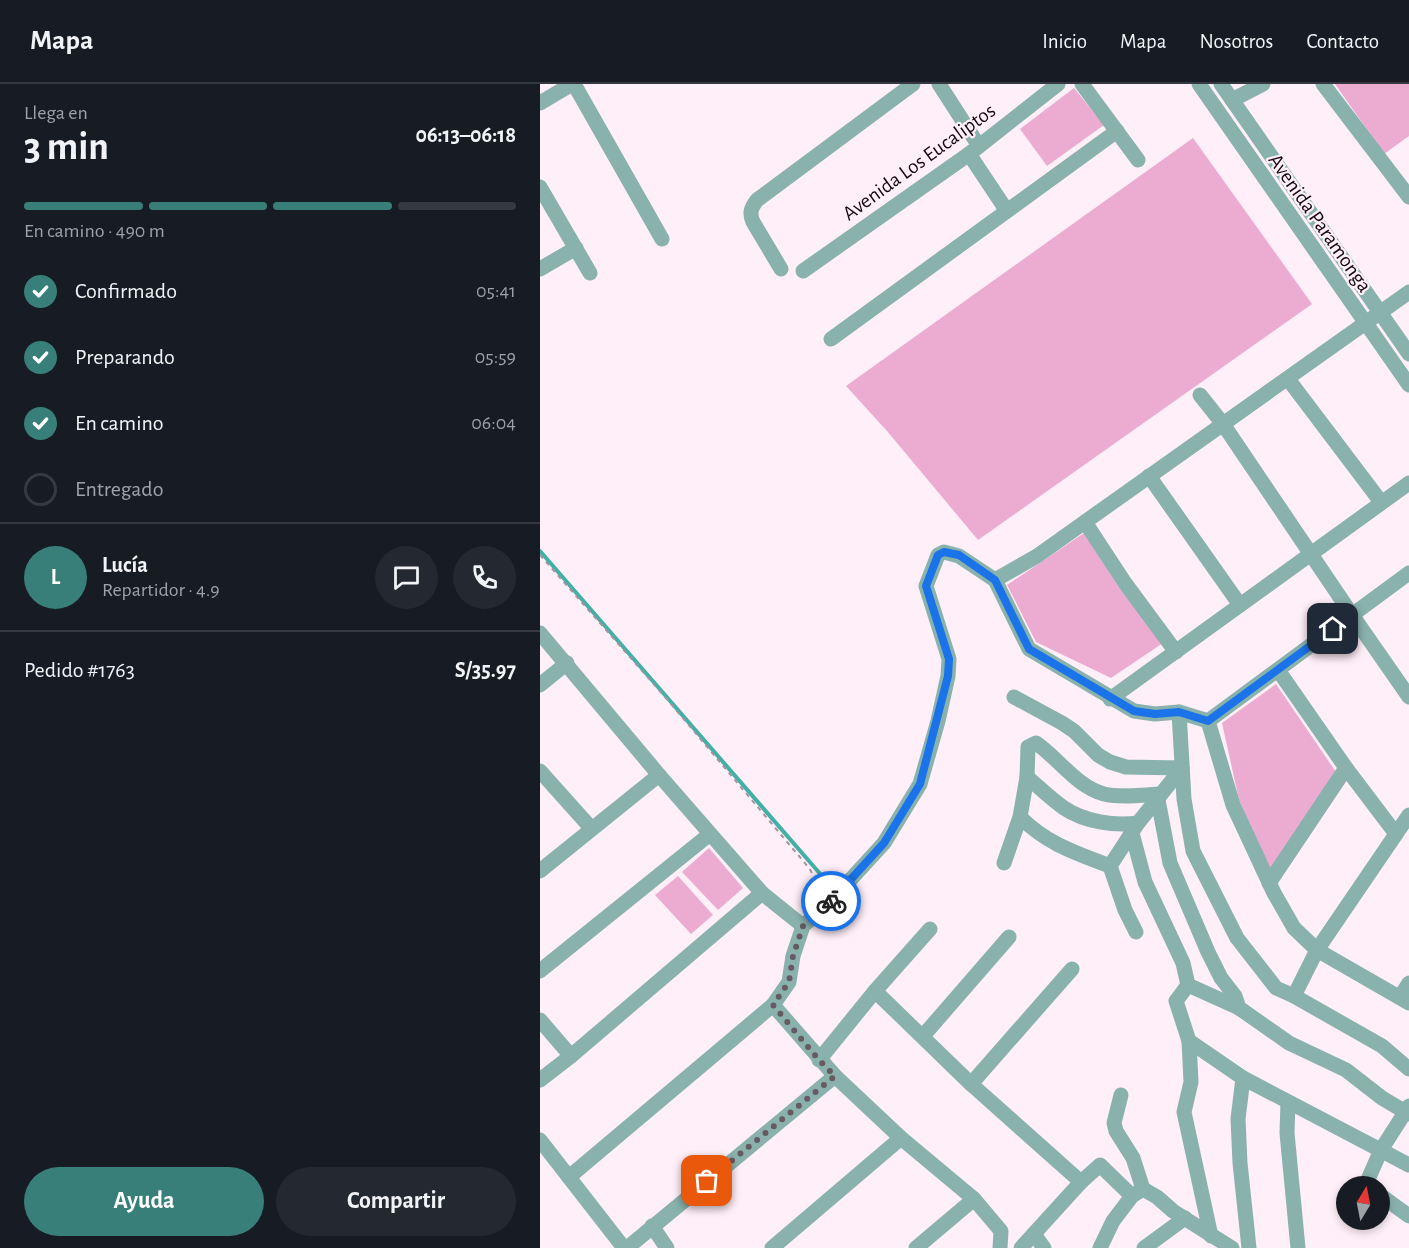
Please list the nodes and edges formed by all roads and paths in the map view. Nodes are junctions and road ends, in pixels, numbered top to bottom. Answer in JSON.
{"nodes":[{"id":1,"x":573,"y":84,"type":"edge"},
{"id":2,"x":913,"y":84,"type":"edge"},
{"id":3,"x":939,"y":84,"type":"edge"},
{"id":4,"x":1058,"y":84,"type":"edge"},
{"id":5,"x":1082,"y":84,"type":"edge"},
{"id":6,"x":1199,"y":84,"type":"edge"},
{"id":7,"x":1221,"y":84,"type":"edge"},
{"id":8,"x":1263,"y":84,"type":"edge"},
{"id":9,"x":1323,"y":84,"type":"edge"},
{"id":10,"x":1232,"y":100,"type":"junction"},
{"id":11,"x":540,"y":104,"type":"edge"},
{"id":12,"x":1117,"y":131,"type":"junction"},
{"id":13,"x":974,"y":150,"type":"junction"},
{"id":14,"x":1138,"y":160,"type":"dead end"},
{"id":15,"x":540,"y":187,"type":"edge"},
{"id":16,"x":1409,"y":197,"type":"edge"},
{"id":17,"x":1007,"y":211,"type":"junction"},
{"id":18,"x":662,"y":239,"type":"dead end"},
{"id":19,"x":576,"y":248,"type":"junction"},
{"id":20,"x":540,"y":269,"type":"edge"},
{"id":21,"x":781,"y":269,"type":"dead end"},
{"id":22,"x":803,"y":271,"type":"dead end"},
{"id":23,"x":590,"y":273,"type":"dead end"},
{"id":24,"x":1409,"y":292,"type":"edge"},
{"id":25,"x":1381,"y":313,"type":"junction"},
{"id":26,"x":1365,"y":324,"type":"junction"},
{"id":27,"x":831,"y":339,"type":"dead end"},
{"id":28,"x":1409,"y":354,"type":"edge"},
{"id":29,"x":1288,"y":379,"type":"junction"},
{"id":30,"x":1409,"y":385,"type":"edge"},
{"id":31,"x":1200,"y":395,"type":"dead end"},
{"id":32,"x":1223,"y":423,"type":"junction"},
{"id":33,"x":1149,"y":476,"type":"junction"},
{"id":34,"x":1409,"y":483,"type":"edge"},
{"id":35,"x":1381,"y":502,"type":"junction"},
{"id":36,"x":1085,"y":522,"type":"junction"},
{"id":37,"x":1311,"y":552,"type":"junction"},
{"id":38,"x":540,"y":555,"type":"edge"},
{"id":39,"x":1409,"y":573,"type":"edge"},
{"id":40,"x":995,"y":580,"type":"junction"},
{"id":41,"x":1240,"y":605,"type":"junction"},
{"id":42,"x":1352,"y":615,"type":"junction"},
{"id":43,"x":540,"y":633,"type":"edge"},
{"id":44,"x":1176,"y":652,"type":"junction"},
{"id":45,"x":567,"y":663,"type":"junction"},
{"id":46,"x":1278,"y":670,"type":"junction"},
{"id":47,"x":540,"y":685,"type":"edge"},
{"id":48,"x":1014,"y":697,"type":"dead end"},
{"id":49,"x":1409,"y":697,"type":"edge"},
{"id":50,"x":1110,"y":699,"type":"junction"},
{"id":51,"x":1179,"y":712,"type":"junction"},
{"id":52,"x":1208,"y":721,"type":"junction"},
{"id":53,"x":1182,"y":768,"type":"junction"},
{"id":54,"x":1346,"y":768,"type":"junction"},
{"id":55,"x":540,"y":771,"type":"edge"},
{"id":56,"x":659,"y":775,"type":"junction"},
{"id":57,"x":1028,"y":777,"type":"junction"},
{"id":58,"x":1159,"y":797,"type":"junction"},
{"id":59,"x":1409,"y":815,"type":"edge"},
{"id":60,"x":1020,"y":817,"type":"junction"},
{"id":61,"x":591,"y":828,"type":"junction"},
{"id":62,"x":1135,"y":828,"type":"junction"},
{"id":63,"x":710,"y":834,"type":"junction"},
{"id":64,"x":1396,"y":834,"type":"junction"},
{"id":65,"x":1004,"y":863,"type":"dead end"},
{"id":66,"x":1110,"y":866,"type":"junction"},
{"id":67,"x":540,"y":871,"type":"edge"},
{"id":68,"x":1269,"y":883,"type":"junction"},
{"id":69,"x":762,"y":893,"type":"junction"},
{"id":70,"x":830,"y":902,"type":"junction"},
{"id":71,"x":803,"y":926,"type":"junction"},
{"id":72,"x":930,"y":929,"type":"dead end"},
{"id":73,"x":1136,"y":932,"type":"dead end"},
{"id":74,"x":1009,"y":937,"type":"dead end"},
{"id":75,"x":1317,"y":950,"type":"junction"},
{"id":76,"x":1072,"y":969,"type":"dead end"},
{"id":77,"x":540,"y":971,"type":"edge"},
{"id":78,"x":1409,"y":983,"type":"edge"},
{"id":79,"x":1188,"y":985,"type":"junction"},
{"id":80,"x":875,"y":991,"type":"junction"},
{"id":81,"x":1294,"y":996,"type":"junction"},
{"id":82,"x":1404,"y":1000,"type":"edge"},
{"id":83,"x":773,"y":1005,"type":"junction"},
{"id":84,"x":1239,"y":1008,"type":"junction"},
{"id":85,"x":540,"y":1020,"type":"edge"},
{"id":86,"x":923,"y":1036,"type":"junction"},
{"id":87,"x":1189,"y":1041,"type":"junction"},
{"id":88,"x":571,"y":1056,"type":"junction"},
{"id":89,"x":819,"y":1060,"type":"junction"},
{"id":90,"x":1409,"y":1069,"type":"edge"},
{"id":91,"x":835,"y":1076,"type":"junction"},
{"id":92,"x":1243,"y":1078,"type":"junction"},
{"id":93,"x":540,"y":1080,"type":"edge"},
{"id":94,"x":971,"y":1084,"type":"junction"},
{"id":95,"x":1121,"y":1095,"type":"dead end"},
{"id":96,"x":1288,"y":1102,"type":"junction"},
{"id":97,"x":1408,"y":1111,"type":"edge"},
{"id":98,"x":901,"y":1138,"type":"junction"},
{"id":99,"x":540,"y":1140,"type":"edge"},
{"id":100,"x":1381,"y":1150,"type":"junction"},
{"id":101,"x":1409,"y":1165,"type":"edge"},
{"id":102,"x":1370,"y":1176,"type":"edge"},
{"id":103,"x":569,"y":1177,"type":"junction"},
{"id":104,"x":1081,"y":1182,"type":"junction"},
{"id":105,"x":1137,"y":1192,"type":"junction"},
{"id":106,"x":974,"y":1199,"type":"junction"},
{"id":107,"x":1390,"y":1202,"type":"edge"},
{"id":108,"x":1409,"y":1216,"type":"edge"},
{"id":109,"x":1185,"y":1218,"type":"junction"},
{"id":110,"x":652,"y":1226,"type":"junction"},
{"id":111,"x":1034,"y":1234,"type":"junction"},
{"id":112,"x":1211,"y":1236,"type":"junction"},
{"id":113,"x":778,"y":1246,"type":"edge"},
{"id":114,"x":626,"y":1248,"type":"edge"},
{"id":115,"x":667,"y":1248,"type":"edge"},
{"id":116,"x":916,"y":1248,"type":"edge"},
{"id":117,"x":1000,"y":1248,"type":"edge"},
{"id":118,"x":1021,"y":1248,"type":"edge"},
{"id":119,"x":1044,"y":1248,"type":"edge"},
{"id":120,"x":1100,"y":1248,"type":"edge"},
{"id":121,"x":1144,"y":1248,"type":"edge"},
{"id":122,"x":1232,"y":1248,"type":"edge"},
{"id":123,"x":1249,"y":1248,"type":"edge"},
{"id":124,"x":1298,"y":1248,"type":"edge"}],
"edges":[{"from":1,"to":11,"type":"street"},
{"from":1,"to":18,"type":"street"},
{"from":2,"to":21,"type":"street"},
{"from":3,"to":13,"type":"street"},
{"from":4,"to":13,"type":"street","name":"Avenida Los Eucaliptos"},
{"from":5,"to":12,"type":"street"},
{"from":6,"to":26,"type":"street","name":"Avenida Paramonga"},
{"from":7,"to":10,"type":"street","name":"Avenida Paramonga"},
{"from":8,"to":10,"type":"street"},
{"from":9,"to":16,"type":"street"},
{"from":10,"to":25,"type":"street","name":"Avenida Paramonga"},
{"from":12,"to":14,"type":"street"},
{"from":12,"to":17,"type":"street"},
{"from":13,"to":17,"type":"street"},
{"from":13,"to":22,"type":"street","name":"Avenida Los Eucaliptos"},
{"from":15,"to":19,"type":"street"},
{"from":17,"to":27,"type":"street"},
{"from":19,"to":20,"type":"street"},
{"from":19,"to":23,"type":"street"},
{"from":24,"to":25,"type":"street"},
{"from":25,"to":26,"type":"street"},
{"from":25,"to":28,"type":"street","name":"Avenida Paramonga"},
{"from":26,"to":29,"type":"street"},
{"from":26,"to":30,"type":"street","name":"Avenida Paramonga"},
{"from":29,"to":32,"type":"street"},
{"from":29,"to":35,"type":"street"},
{"from":31,"to":32,"type":"street"},
{"from":32,"to":33,"type":"street"},
{"from":32,"to":37,"type":"street"},
{"from":33,"to":36,"type":"street"},
{"from":33,"to":41,"type":"street"},
{"from":34,"to":35,"type":"street"},
{"from":35,"to":37,"type":"street"},
{"from":36,"to":40,"type":"street"},
{"from":36,"to":44,"type":"street"},
{"from":37,"to":41,"type":"street"},
{"from":37,"to":42,"type":"street"},
{"from":38,"to":70,"type":"path"},
{"from":39,"to":42,"type":"street"},
{"from":40,"to":50,"type":"street"},
{"from":40,"to":70,"type":"street"},
{"from":41,"to":44,"type":"street"},
{"from":42,"to":46,"type":"street"},
{"from":42,"to":49,"type":"street"},
{"from":43,"to":45,"type":"street"},
{"from":44,"to":50,"type":"street"},
{"from":45,"to":47,"type":"street"},
{"from":45,"to":56,"type":"street"},
{"from":46,"to":52,"type":"street"},
{"from":46,"to":54,"type":"street"},
{"from":48,"to":53,"type":"street"},
{"from":50,"to":51,"type":"street"},
{"from":51,"to":52,"type":"street"},
{"from":51,"to":53,"type":"street"},
{"from":52,"to":68,"type":"street"},
{"from":53,"to":58,"type":"street"},
{"from":53,"to":81,"type":"street"},
{"from":54,"to":64,"type":"street"},
{"from":54,"to":68,"type":"street"},
{"from":55,"to":61,"type":"street"},
{"from":56,"to":61,"type":"street"},
{"from":56,"to":63,"type":"street"},
{"from":57,"to":58,"type":"street"},
{"from":57,"to":60,"type":"street"},
{"from":57,"to":62,"type":"street"},
{"from":58,"to":62,"type":"street"},
{"from":58,"to":84,"type":"street"},
{"from":59,"to":64,"type":"street"},
{"from":60,"to":65,"type":"street"},
{"from":60,"to":66,"type":"street"},
{"from":61,"to":67,"type":"street"},
{"from":62,"to":66,"type":"street"},
{"from":62,"to":79,"type":"street"},
{"from":63,"to":69,"type":"street"},
{"from":63,"to":77,"type":"street"},
{"from":64,"to":75,"type":"street"},
{"from":66,"to":73,"type":"street"},
{"from":68,"to":75,"type":"street"},
{"from":69,"to":71,"type":"street"},
{"from":69,"to":88,"type":"street"},
{"from":70,"to":71,"type":"street"},
{"from":71,"to":83,"type":"street"},
{"from":72,"to":80,"type":"street"},
{"from":74,"to":86,"type":"street"},
{"from":75,"to":81,"type":"street"},
{"from":75,"to":82,"type":"street"},
{"from":76,"to":94,"type":"street"},
{"from":78,"to":82,"type":"street"},
{"from":79,"to":84,"type":"street"},
{"from":79,"to":87,"type":"street"},
{"from":80,"to":86,"type":"street"},
{"from":80,"to":89,"type":"street"},
{"from":81,"to":90,"type":"street"},
{"from":83,"to":89,"type":"street"},
{"from":83,"to":103,"type":"street"},
{"from":84,"to":97,"type":"street"},
{"from":85,"to":88,"type":"street"},
{"from":86,"to":94,"type":"street"},
{"from":87,"to":92,"type":"street"},
{"from":87,"to":112,"type":"street"},
{"from":88,"to":93,"type":"street"},
{"from":89,"to":91,"type":"street"},
{"from":91,"to":98,"type":"street"},
{"from":91,"to":110,"type":"street"},
{"from":92,"to":96,"type":"street"},
{"from":92,"to":123,"type":"street"},
{"from":94,"to":104,"type":"street"},
{"from":95,"to":105,"type":"street"},
{"from":96,"to":100,"type":"street"},
{"from":96,"to":124,"type":"street"},
{"from":97,"to":100,"type":"street"},
{"from":98,"to":106,"type":"street"},
{"from":98,"to":113,"type":"street"},
{"from":99,"to":103,"type":"street"},
{"from":100,"to":101,"type":"street"},
{"from":100,"to":102,"type":"street"},
{"from":103,"to":114,"type":"street"},
{"from":104,"to":105,"type":"street"},
{"from":104,"to":111,"type":"street"},
{"from":105,"to":109,"type":"street"},
{"from":105,"to":120,"type":"street"},
{"from":106,"to":116,"type":"street"},
{"from":106,"to":117,"type":"street"},
{"from":107,"to":108,"type":"street"},
{"from":109,"to":112,"type":"street"},
{"from":109,"to":121,"type":"street"},
{"from":110,"to":114,"type":"street"},
{"from":110,"to":115,"type":"street"},
{"from":111,"to":118,"type":"street"},
{"from":111,"to":119,"type":"street"},
{"from":112,"to":122,"type":"street"}]}
